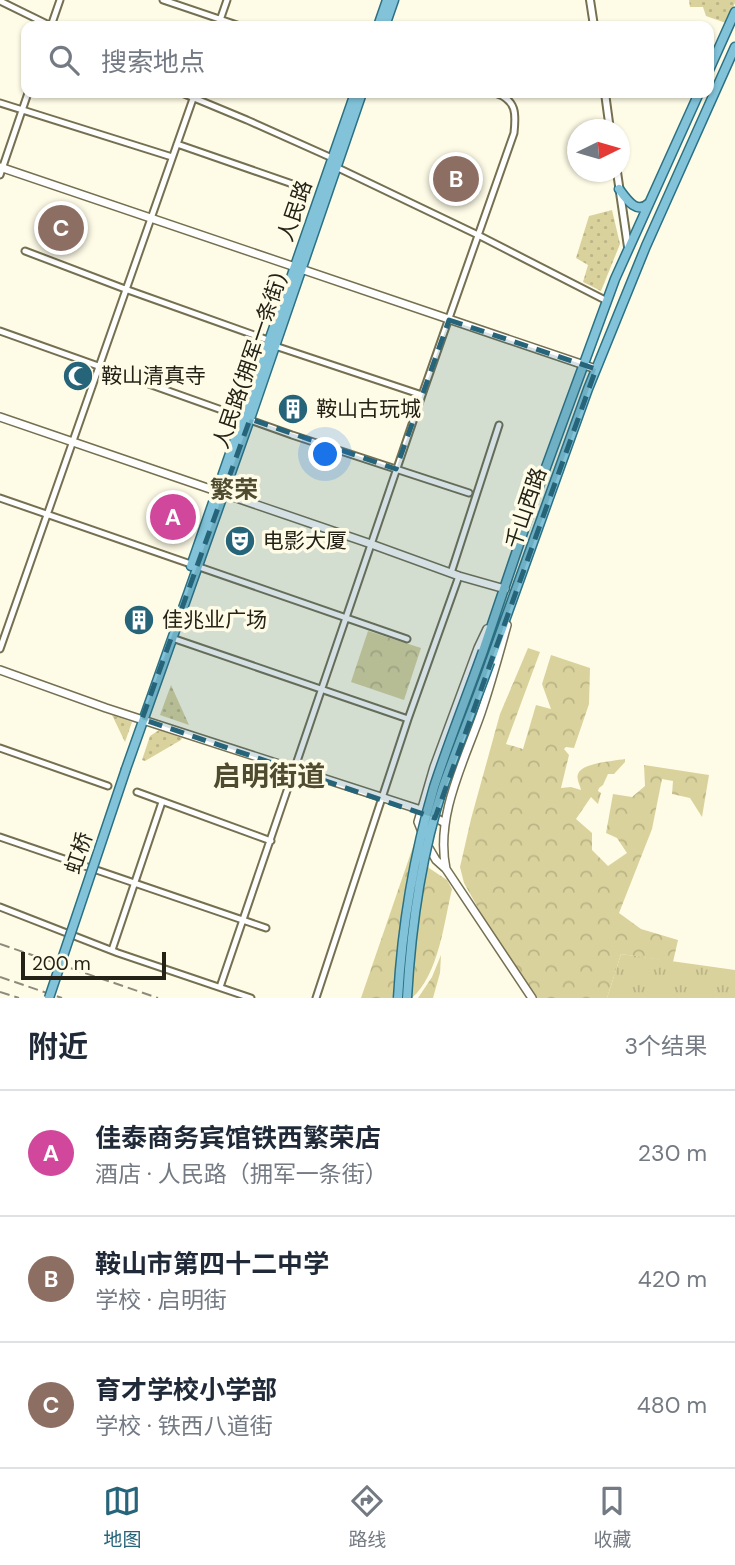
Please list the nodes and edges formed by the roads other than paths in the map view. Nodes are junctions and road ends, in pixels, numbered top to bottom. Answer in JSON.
{"nodes":[{"id":1,"x":60,"y":0,"type":"edge"},
{"id":2,"x":163,"y":0,"type":"edge"},
{"id":3,"x":227,"y":0,"type":"edge"},
{"id":4,"x":387,"y":0,"type":"edge"},
{"id":5,"x":394,"y":0,"type":"edge"},
{"id":6,"x":590,"y":0,"type":"edge"},
{"id":7,"x":0,"y":1,"type":"edge"},
{"id":8,"x":735,"y":12,"type":"edge"},
{"id":9,"x":41,"y":21,"type":"edge"},
{"id":10,"x":53,"y":21,"type":"edge"},
{"id":11,"x":214,"y":21,"type":"edge"},
{"id":12,"x":220,"y":21,"type":"edge"},
{"id":13,"x":380,"y":21,"type":"edge"},
{"id":14,"x":387,"y":21,"type":"edge"},
{"id":15,"x":593,"y":21,"type":"edge"},
{"id":16,"x":735,"y":47,"type":"edge"},
{"id":17,"x":714,"y":59,"type":"edge"},
{"id":18,"x":714,"y":94,"type":"edge"},
{"id":19,"x":26,"y":98,"type":"edge"},
{"id":20,"x":193,"y":98,"type":"edge"},
{"id":21,"x":200,"y":98,"type":"edge"},
{"id":22,"x":353,"y":98,"type":"edge"},
{"id":23,"x":360,"y":98,"type":"edge"},
{"id":24,"x":509,"y":98,"type":"edge"},
{"id":25,"x":606,"y":98,"type":"edge"},
{"id":26,"x":697,"y":98,"type":"edge"},
{"id":27,"x":712,"y":98,"type":"edge"},
{"id":28,"x":0,"y":103,"type":"edge"},
{"id":29,"x":22,"y":110,"type":"junction"},
{"id":30,"x":609,"y":119,"type":"edge"},
{"id":31,"x":177,"y":144,"type":"junction"},
{"id":32,"x":172,"y":157,"type":"junction"},
{"id":33,"x":332,"y":158,"type":"junction"},
{"id":34,"x":336,"y":167,"type":"junction"},
{"id":35,"x":1,"y":170,"type":"edge"},
{"id":36,"x":618,"y":182,"type":"edge"},
{"id":37,"x":304,"y":188,"type":"dead end"},
{"id":38,"x":619,"y":189,"type":"junction"},
{"id":39,"x":649,"y":203,"type":"junction"},
{"id":40,"x":150,"y":218,"type":"junction"},
{"id":41,"x":478,"y":235,"type":"junction"},
{"id":42,"x":629,"y":249,"type":"junction"},
{"id":43,"x":25,"y":251,"type":"dead end"},
{"id":44,"x":297,"y":268,"type":"junction"},
{"id":45,"x":125,"y":289,"type":"junction"},
{"id":46,"x":607,"y":301,"type":"junction"},
{"id":47,"x":449,"y":320,"type":"junction"},
{"id":48,"x":0,"y":331,"type":"edge"},
{"id":49,"x":271,"y":343,"type":"junction"},
{"id":50,"x":99,"y":365,"type":"junction"},
{"id":51,"x":584,"y":365,"type":"junction"},
{"id":52,"x":596,"y":369,"type":"junction"},
{"id":53,"x":422,"y":395,"type":"junction"},
{"id":54,"x":0,"y":417,"type":"edge"},
{"id":55,"x":246,"y":418,"type":"junction"},
{"id":56,"x":499,"y":425,"type":"dead end"},
{"id":57,"x":72,"y":442,"type":"junction"},
{"id":58,"x":396,"y":469,"type":"junction"},
{"id":59,"x":220,"y":493,"type":"junction"},
{"id":60,"x":469,"y":493,"type":"dead end"},
{"id":61,"x":0,"y":498,"type":"edge"},
{"id":62,"x":47,"y":513,"type":"junction"},
{"id":63,"x":371,"y":544,"type":"junction"},
{"id":64,"x":194,"y":564,"type":"junction"},
{"id":65,"x":455,"y":574,"type":"junction"},
{"id":66,"x":505,"y":589,"type":"junction"},
{"id":67,"x":516,"y":593,"type":"junction"},
{"id":68,"x":500,"y":602,"type":"junction"},
{"id":69,"x":346,"y":617,"type":"junction"},
{"id":70,"x":172,"y":638,"type":"junction"},
{"id":71,"x":407,"y":639,"type":"dead end"},
{"id":72,"x":0,"y":649,"type":"edge"},
{"id":73,"x":0,"y":670,"type":"edge"},
{"id":74,"x":323,"y":690,"type":"junction"},
{"id":75,"x":141,"y":719,"type":"junction"},
{"id":76,"x":408,"y":719,"type":"junction"},
{"id":77,"x":0,"y":748,"type":"edge"},
{"id":78,"x":295,"y":769,"type":"junction"},
{"id":79,"x":108,"y":786,"type":"dead end"},
{"id":80,"x":428,"y":787,"type":"junction"},
{"id":81,"x":137,"y":792,"type":"dead end"},
{"id":82,"x":382,"y":798,"type":"junction"},
{"id":83,"x":162,"y":802,"type":"junction"},
{"id":84,"x":408,"y":806,"type":"junction"},
{"id":85,"x":421,"y":810,"type":"junction"},
{"id":86,"x":418,"y":822,"type":"junction"},
{"id":87,"x":445,"y":823,"type":"junction"},
{"id":88,"x":0,"y":837,"type":"edge"},
{"id":89,"x":271,"y":841,"type":"junction"},
{"id":90,"x":446,"y":869,"type":"junction"},
{"id":91,"x":134,"y":883,"type":"junction"},
{"id":92,"x":0,"y":907,"type":"edge"},
{"id":93,"x":244,"y":920,"type":"junction"},
{"id":94,"x":266,"y":928,"type":"dead end"},
{"id":95,"x":112,"y":950,"type":"junction"},
{"id":96,"x":220,"y":987,"type":"junction"},
{"id":97,"x":48,"y":998,"type":"edge"},
{"id":98,"x":251,"y":998,"type":"edge"},
{"id":99,"x":316,"y":998,"type":"edge"},
{"id":100,"x":398,"y":998,"type":"edge"},
{"id":101,"x":407,"y":998,"type":"edge"},
{"id":102,"x":532,"y":998,"type":"edge"}],
"edges":[{"from":1,"to":10,"type":"street"},
{"from":2,"to":11,"type":"street"},
{"from":3,"to":12,"type":"street"},
{"from":4,"to":13,"type":"main road"},
{"from":5,"to":14,"type":"main road"},
{"from":6,"to":15,"type":"street"},
{"from":7,"to":9,"type":"street"},
{"from":8,"to":17,"type":"main road"},
{"from":16,"to":18,"type":"main road","name":"千山西路"},
{"from":19,"to":29,"type":"street"},
{"from":20,"to":31,"type":"street"},
{"from":21,"to":33,"type":"street"},
{"from":22,"to":33,"type":"main road","name":"人民路"},
{"from":23,"to":34,"type":"main road","name":"人民路(拥军一条街)"},
{"from":24,"to":41,"type":"street"},
{"from":25,"to":30,"type":"street"},
{"from":26,"to":39,"type":"main road","name":"千山西路"},
{"from":27,"to":52,"type":"main road","name":"千山西路"},
{"from":28,"to":29,"type":"street"},
{"from":29,"to":32,"type":"street"},
{"from":29,"to":35,"type":"street"},
{"from":31,"to":32,"type":"street"},
{"from":31,"to":37,"type":"street"},
{"from":32,"to":40,"type":"street"},
{"from":33,"to":44,"type":"main road","name":"人民路"},
{"from":34,"to":41,"type":"street"},
{"from":34,"to":44,"type":"main road","name":"人民路(拥军一条街)"},
{"from":35,"to":40,"type":"main road"},
{"from":36,"to":38,"type":"street"},
{"from":38,"to":39,"type":"main road"},
{"from":38,"to":42,"type":"street"},
{"from":39,"to":42,"type":"main road","name":"千山西路"},
{"from":40,"to":44,"type":"main road"},
{"from":40,"to":45,"type":"street"},
{"from":41,"to":46,"type":"street"},
{"from":41,"to":47,"type":"street"},
{"from":42,"to":46,"type":"main road","name":"千山西路"},
{"from":43,"to":45,"type":"street"},
{"from":44,"to":47,"type":"main road"},
{"from":44,"to":49,"type":"main road","name":"人民路(拥军一条街)"},
{"from":45,"to":49,"type":"street"},
{"from":45,"to":50,"type":"street"},
{"from":46,"to":51,"type":"main road","name":"千山西路"},
{"from":47,"to":51,"type":"main road"},
{"from":47,"to":53,"type":"street"},
{"from":48,"to":50,"type":"street"},
{"from":49,"to":53,"type":"street"},
{"from":49,"to":55,"type":"main road","name":"人民路(拥军一条街)"},
{"from":50,"to":55,"type":"street"},
{"from":50,"to":57,"type":"street"},
{"from":51,"to":52,"type":"main road"},
{"from":51,"to":66,"type":"main road","name":"千山西路"},
{"from":52,"to":67,"type":"main road","name":"千山西路"},
{"from":53,"to":58,"type":"street"},
{"from":54,"to":57,"type":"main road"},
{"from":55,"to":58,"type":"street"},
{"from":55,"to":59,"type":"main road","name":"人民路(拥军一条街)"},
{"from":56,"to":65,"type":"street"},
{"from":57,"to":59,"type":"main road"},
{"from":57,"to":62,"type":"street"},
{"from":58,"to":60,"type":"street"},
{"from":58,"to":63,"type":"street"},
{"from":59,"to":63,"type":"main road"},
{"from":59,"to":64,"type":"main road","name":"人民路(拥军一条街)"},
{"from":61,"to":62,"type":"street"},
{"from":62,"to":64,"type":"street"},
{"from":62,"to":72,"type":"street"},
{"from":63,"to":65,"type":"main road"},
{"from":63,"to":69,"type":"street"},
{"from":64,"to":69,"type":"street"},
{"from":64,"to":70,"type":"main road","name":"人民路(拥军一条街)"},
{"from":64,"to":75,"type":"main road"},
{"from":65,"to":66,"type":"main road"},
{"from":65,"to":76,"type":"street"},
{"from":66,"to":68,"type":"main road","name":"千山西路"},
{"from":67,"to":87,"type":"main road"},
{"from":67,"to":101,"type":"main road","name":"千山西路","bridge":true},
{"from":68,"to":80,"type":"main road"},
{"from":68,"to":100,"type":"main road","name":"千山西路","bridge":true},
{"from":69,"to":71,"type":"street"},
{"from":69,"to":74,"type":"street"},
{"from":70,"to":74,"type":"street"},
{"from":70,"to":75,"type":"main road","name":"人民路(拥军一条街)"},
{"from":73,"to":75,"type":"main road"},
{"from":74,"to":76,"type":"street"},
{"from":74,"to":78,"type":"street"},
{"from":75,"to":78,"type":"main road"},
{"from":75,"to":97,"type":"main road","name":"虹桥","bridge":true},
{"from":76,"to":82,"type":"street"},
{"from":77,"to":79,"type":"street"},
{"from":78,"to":82,"type":"main road"},
{"from":78,"to":89,"type":"street"},
{"from":80,"to":84,"type":"main road"},
{"from":80,"to":85,"type":"main road"},
{"from":81,"to":83,"type":"street"},
{"from":82,"to":84,"type":"main road"},
{"from":82,"to":99,"type":"street"},
{"from":83,"to":89,"type":"street"},
{"from":83,"to":91,"type":"street"},
{"from":84,"to":85,"type":"main road"},
{"from":84,"to":86,"type":"main road"},
{"from":85,"to":86,"type":"main road"},
{"from":85,"to":87,"type":"main road"},
{"from":86,"to":90,"type":"main road"},
{"from":87,"to":90,"type":"main road"},
{"from":88,"to":91,"type":"street"},
{"from":89,"to":93,"type":"street"},
{"from":90,"to":102,"type":"main road"},
{"from":91,"to":93,"type":"street"},
{"from":91,"to":95,"type":"street"},
{"from":92,"to":95,"type":"street"},
{"from":93,"to":94,"type":"street"},
{"from":93,"to":96,"type":"street"},
{"from":95,"to":96,"type":"street"},
{"from":96,"to":98,"type":"street"}]}
